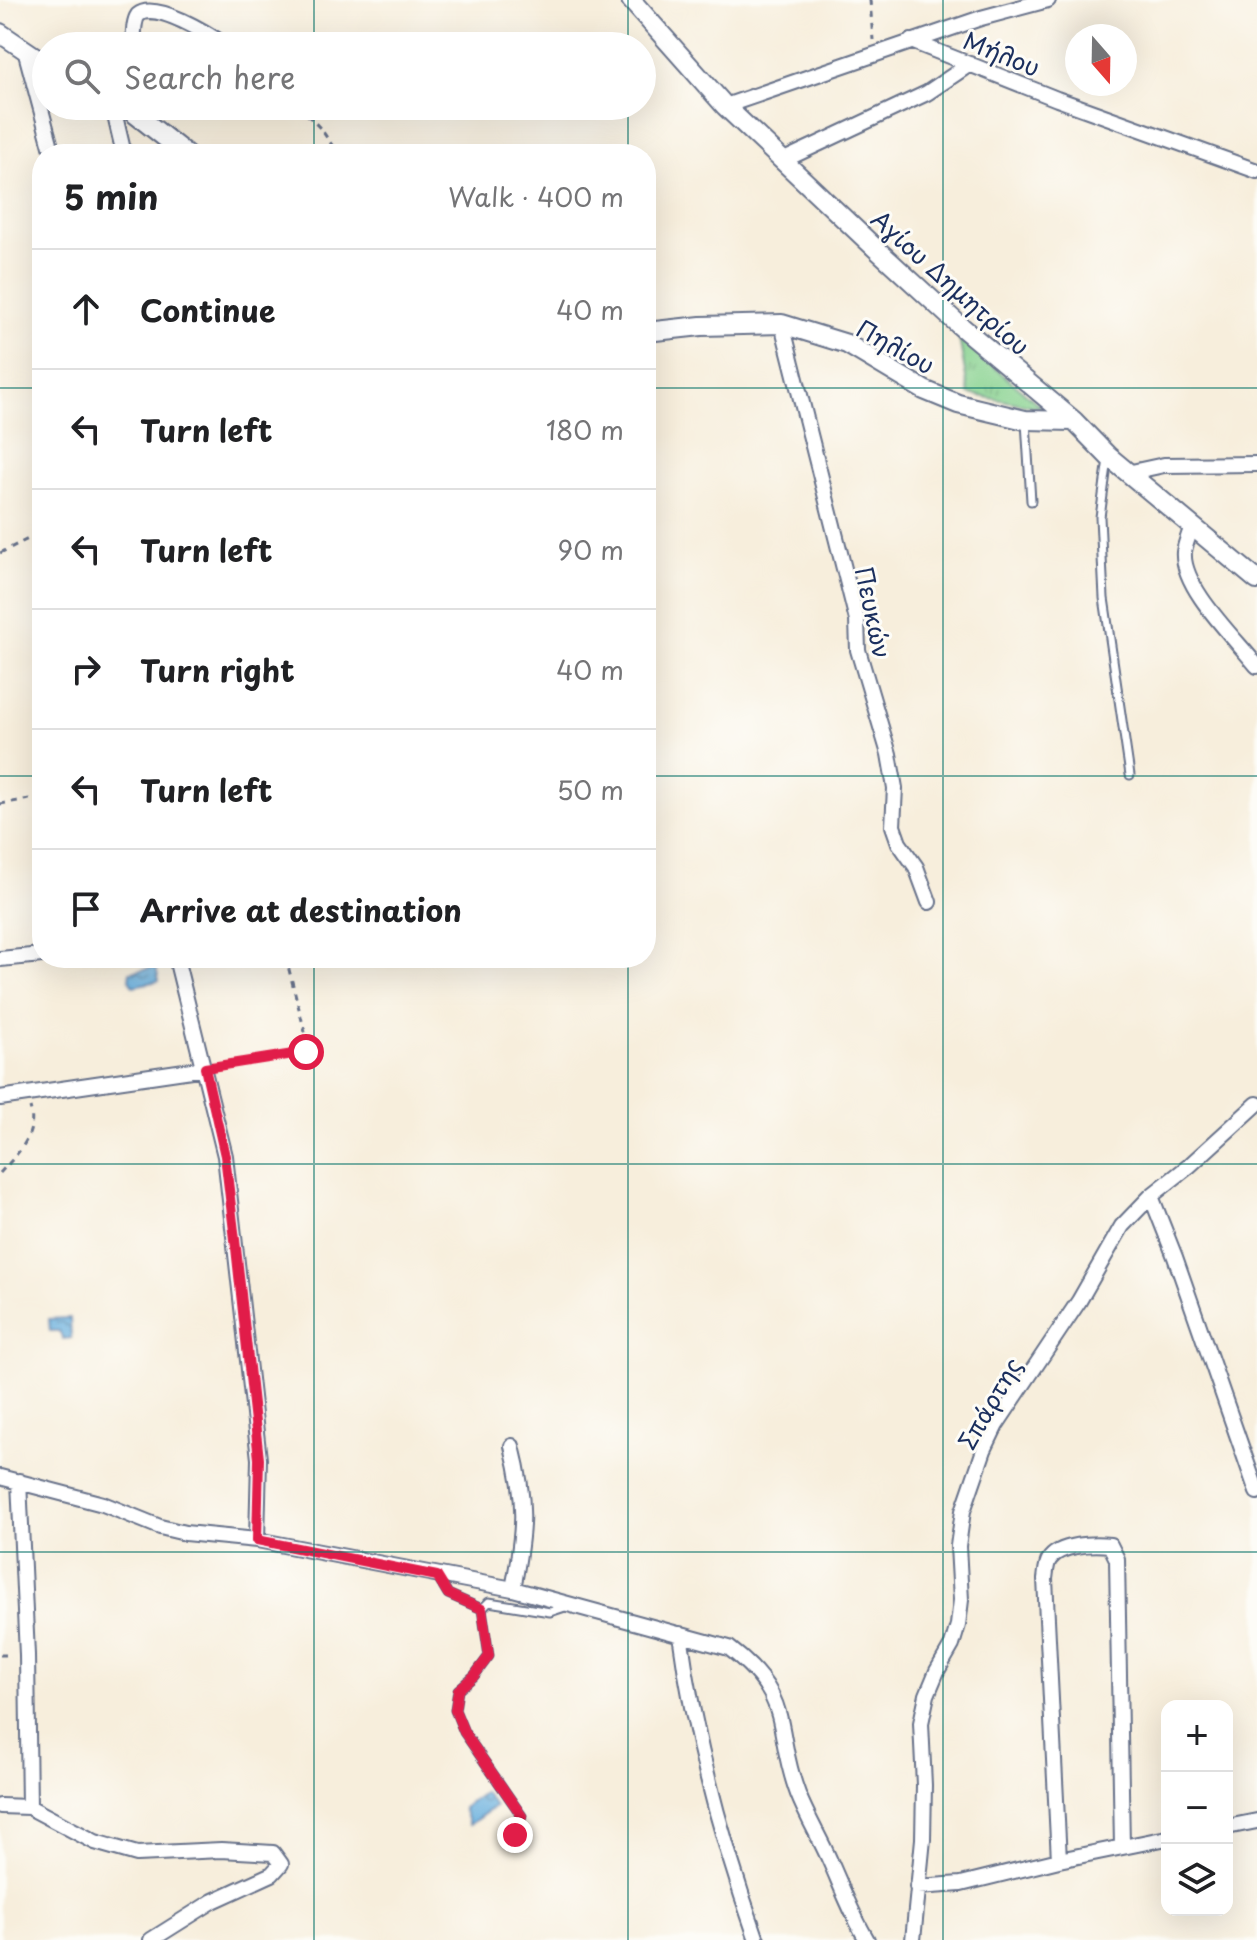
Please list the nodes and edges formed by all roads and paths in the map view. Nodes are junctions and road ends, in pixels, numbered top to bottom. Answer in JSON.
{"nodes":[{"id":1,"x":631,"y":0,"type":"edge"},
{"id":2,"x":870,"y":0,"type":"edge"},
{"id":3,"x":1044,"y":1,"type":"edge"},
{"id":4,"x":135,"y":32,"type":"edge"},
{"id":5,"x":206,"y":32,"type":"edge"},
{"id":6,"x":0,"y":33,"type":"edge"},
{"id":7,"x":911,"y":41,"type":"junction"},
{"id":8,"x":25,"y":50,"type":"junction"},
{"id":9,"x":32,"y":55,"type":"edge"},
{"id":10,"x":874,"y":55,"type":"junction"},
{"id":11,"x":970,"y":64,"type":"junction"},
{"id":12,"x":32,"y":76,"type":"edge"},
{"id":13,"x":725,"y":106,"type":"junction"},
{"id":14,"x":44,"y":120,"type":"edge"},
{"id":15,"x":116,"y":120,"type":"edge"},
{"id":16,"x":143,"y":120,"type":"edge"},
{"id":17,"x":312,"y":120,"type":"edge"},
{"id":18,"x":50,"y":144,"type":"edge"},
{"id":19,"x":122,"y":144,"type":"edge"},
{"id":20,"x":173,"y":144,"type":"edge"},
{"id":21,"x":331,"y":144,"type":"edge"},
{"id":22,"x":784,"y":160,"type":"junction"},
{"id":23,"x":1257,"y":171,"type":"edge"},
{"id":24,"x":782,"y":324,"type":"junction"},
{"id":25,"x":656,"y":331,"type":"edge"},
{"id":26,"x":1025,"y":420,"type":"junction"},
{"id":27,"x":1074,"y":421,"type":"junction"},
{"id":28,"x":1108,"y":456,"type":"junction"},
{"id":29,"x":1257,"y":464,"type":"edge"},
{"id":30,"x":1127,"y":473,"type":"junction"},
{"id":31,"x":1031,"y":501,"type":"dead end"},
{"id":32,"x":1191,"y":528,"type":"junction"},
{"id":33,"x":32,"y":537,"type":"edge"},
{"id":34,"x":0,"y":553,"type":"edge"},
{"id":35,"x":1257,"y":580,"type":"edge"},
{"id":36,"x":1257,"y":666,"type":"edge"},
{"id":37,"x":1130,"y":775,"type":"dead end"},
{"id":38,"x":32,"y":799,"type":"edge"},
{"id":39,"x":0,"y":804,"type":"edge"},
{"id":40,"x":929,"y":902,"type":"dead end"},
{"id":41,"x":32,"y":956,"type":"edge"},
{"id":42,"x":0,"y":959,"type":"edge"},
{"id":43,"x":179,"y":968,"type":"edge"},
{"id":44,"x":289,"y":968,"type":"edge"},
{"id":45,"x":205,"y":1068,"type":"junction"},
{"id":46,"x":27,"y":1096,"type":"junction"},
{"id":47,"x":0,"y":1098,"type":"edge"},
{"id":48,"x":1257,"y":1104,"type":"edge"},
{"id":49,"x":0,"y":1173,"type":"edge"},
{"id":50,"x":1151,"y":1196,"type":"junction"},
{"id":51,"x":512,"y":1446,"type":"dead end"},
{"id":52,"x":0,"y":1477,"type":"edge"},
{"id":53,"x":19,"y":1481,"type":"junction"},
{"id":54,"x":1257,"y":1492,"type":"edge"},
{"id":55,"x":257,"y":1540,"type":"junction"},
{"id":56,"x":437,"y":1576,"type":"junction"},
{"id":57,"x":513,"y":1589,"type":"junction"},
{"id":58,"x":570,"y":1605,"type":"junction"},
{"id":59,"x":482,"y":1609,"type":"junction"},
{"id":60,"x":680,"y":1634,"type":"junction"},
{"id":61,"x":0,"y":1806,"type":"edge"},
{"id":62,"x":29,"y":1807,"type":"junction"},
{"id":63,"x":1257,"y":1821,"type":"edge"},
{"id":64,"x":1233,"y":1826,"type":"edge"},
{"id":65,"x":515,"y":1835,"type":"dead end"},
{"id":66,"x":1161,"y":1839,"type":"edge"},
{"id":67,"x":1122,"y":1847,"type":"junction"},
{"id":68,"x":1059,"y":1860,"type":"junction"},
{"id":69,"x":917,"y":1887,"type":"junction"},
{"id":70,"x":151,"y":1940,"type":"edge"},
{"id":71,"x":757,"y":1940,"type":"edge"},
{"id":72,"x":867,"y":1940,"type":"edge"},
{"id":73,"x":913,"y":1940,"type":"edge"}],
"edges":[{"from":1,"to":13,"type":"street","name":"Αγίου Δημητρίου"},
{"from":2,"to":10,"type":"path"},
{"from":3,"to":7,"type":"street"},
{"from":4,"to":5,"type":"street"},
{"from":6,"to":8,"type":"street"},
{"from":7,"to":10,"type":"street"},
{"from":7,"to":11,"type":"street","name":"Μήλου"},
{"from":8,"to":9,"type":"street"},
{"from":8,"to":12,"type":"street"},
{"from":10,"to":13,"type":"street"},
{"from":11,"to":22,"type":"street"},
{"from":11,"to":23,"type":"street","name":"Μήλου"},
{"from":13,"to":22,"type":"street","name":"Αγίου Δημητρίου"},
{"from":14,"to":18,"type":"street"},
{"from":15,"to":19,"type":"street"},
{"from":16,"to":20,"type":"street"},
{"from":17,"to":21,"type":"path"},
{"from":22,"to":27,"type":"street","name":"Αγίου Δημητρίου"},
{"from":24,"to":25,"type":"street","name":"Πηλίου"},
{"from":24,"to":26,"type":"street","name":"Πηλίου"},
{"from":24,"to":40,"type":"street","name":"Πευκών"},
{"from":26,"to":27,"type":"street","name":"Πηλίου"},
{"from":26,"to":31,"type":"lane"},
{"from":27,"to":28,"type":"street","name":"Αγίου Δημητρίου"},
{"from":28,"to":30,"type":"street","name":"Αγίου Δημητρίου"},
{"from":28,"to":37,"type":"lane"},
{"from":29,"to":30,"type":"street"},
{"from":30,"to":32,"type":"street","name":"Αγίου Δημητρίου"},
{"from":32,"to":35,"type":"street","name":"Αγίου Δημητρίου"},
{"from":32,"to":36,"type":"street"},
{"from":33,"to":34,"type":"path"},
{"from":38,"to":39,"type":"path"},
{"from":41,"to":42,"type":"street"},
{"from":43,"to":45,"type":"street"},
{"from":44,"to":45,"type":"path"},
{"from":45,"to":46,"type":"street"},
{"from":45,"to":55,"type":"street"},
{"from":46,"to":47,"type":"street"},
{"from":46,"to":49,"type":"path"},
{"from":48,"to":50,"type":"street","name":"Σπάρτης"},
{"from":50,"to":54,"type":"street"},
{"from":50,"to":69,"type":"street","name":"Σπάρτης"},
{"from":51,"to":57,"type":"street"},
{"from":52,"to":53,"type":"street"},
{"from":53,"to":55,"type":"street"},
{"from":53,"to":62,"type":"street"},
{"from":55,"to":56,"type":"street"},
{"from":56,"to":57,"type":"street"},
{"from":56,"to":59,"type":"lane"},
{"from":57,"to":58,"type":"street"},
{"from":58,"to":59,"type":"lane"},
{"from":58,"to":60,"type":"street"},
{"from":59,"to":65,"type":"lane"},
{"from":60,"to":71,"type":"street"},
{"from":60,"to":72,"type":"street"},
{"from":61,"to":62,"type":"street"},
{"from":62,"to":70,"type":"street"},
{"from":63,"to":64,"type":"street"},
{"from":66,"to":67,"type":"street"},
{"from":67,"to":68,"type":"street"},
{"from":67,"to":68,"type":"street"},
{"from":68,"to":69,"type":"street"},
{"from":69,"to":73,"type":"street","name":"Σπάρτης"}]}
